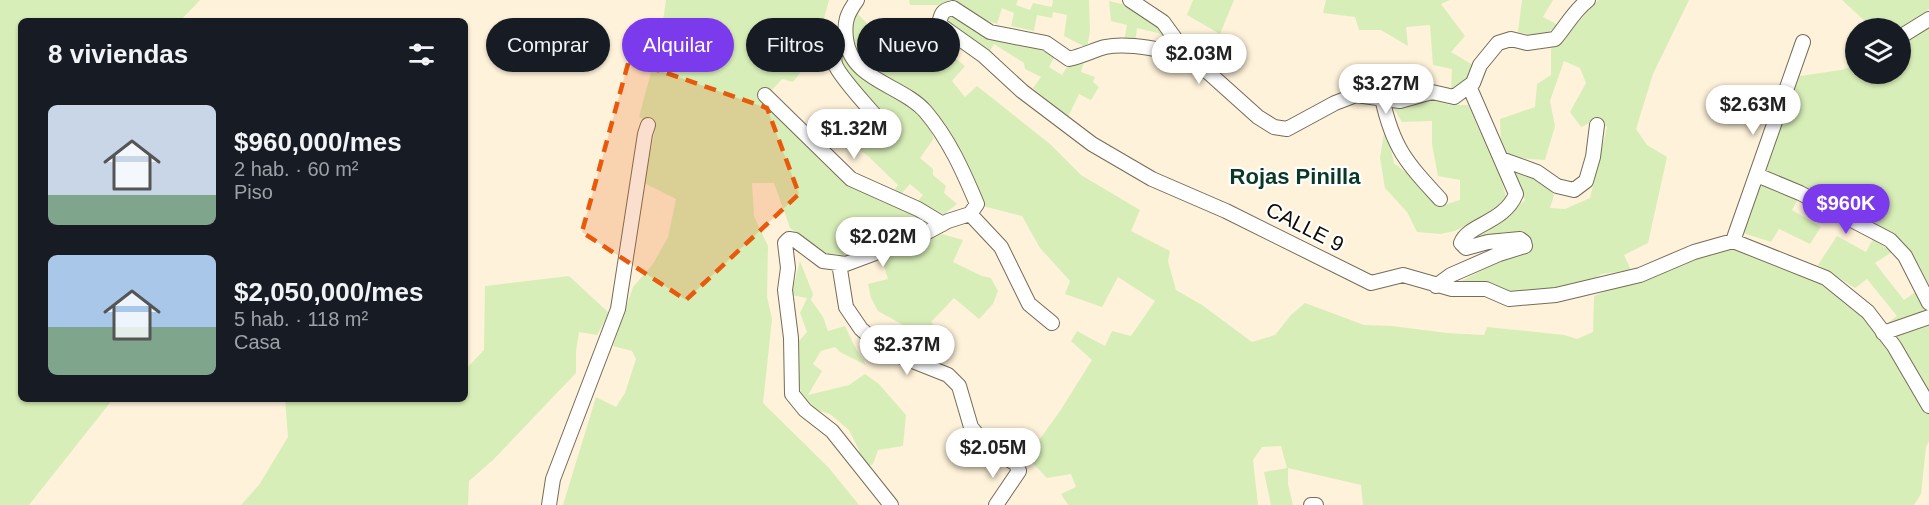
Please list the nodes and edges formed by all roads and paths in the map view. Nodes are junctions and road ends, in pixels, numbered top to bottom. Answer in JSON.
{"nodes":[{"id":1,"x":857,"y":0,"type":"edge"},
{"id":2,"x":1130,"y":0,"type":"edge"},
{"id":3,"x":1588,"y":0,"type":"edge"},
{"id":4,"x":1929,"y":19,"type":"edge"},
{"id":5,"x":1911,"y":31,"type":"edge"},
{"id":6,"x":846,"y":38,"type":"junction"},
{"id":7,"x":1803,"y":42,"type":"dead end"},
{"id":8,"x":1190,"y":59,"type":"junction"},
{"id":9,"x":1469,"y":86,"type":"junction"},
{"id":10,"x":765,"y":95,"type":"dead end"},
{"id":11,"x":1382,"y":98,"type":"junction"},
{"id":12,"x":874,"y":114,"type":"dead end"},
{"id":13,"x":648,"y":125,"type":"dead end"},
{"id":14,"x":1597,"y":125,"type":"dead end"},
{"id":15,"x":1501,"y":159,"type":"junction"},
{"id":16,"x":1757,"y":174,"type":"junction"},
{"id":17,"x":1440,"y":199,"type":"dead end"},
{"id":18,"x":970,"y":214,"type":"junction"},
{"id":19,"x":943,"y":224,"type":"junction"},
{"id":20,"x":1733,"y":241,"type":"junction"},
{"id":21,"x":839,"y":263,"type":"junction"},
{"id":22,"x":1436,"y":286,"type":"junction"},
{"id":23,"x":1929,"y":303,"type":"edge"},
{"id":24,"x":1929,"y":317,"type":"edge"},
{"id":25,"x":1053,"y":323,"type":"dead end"},
{"id":26,"x":1884,"y":333,"type":"junction"},
{"id":27,"x":1929,"y":406,"type":"edge"},
{"id":28,"x":549,"y":505,"type":"edge"},
{"id":29,"x":891,"y":505,"type":"edge"},
{"id":30,"x":996,"y":505,"type":"edge"},
{"id":31,"x":1311,"y":505,"type":"edge"},
{"id":32,"x":1316,"y":505,"type":"edge"}],
"edges":[{"from":1,"to":6,"type":"street"},
{"from":2,"to":8,"type":"street"},
{"from":3,"to":9,"type":"street"},
{"from":4,"to":5,"type":"street"},
{"from":6,"to":12,"type":"street"},
{"from":6,"to":18,"type":"street"},
{"from":7,"to":16,"type":"street"},
{"from":8,"to":11,"type":"street"},
{"from":8,"to":22,"type":"street","name":"CALLE 9"},
{"from":9,"to":11,"type":"street"},
{"from":9,"to":15,"type":"street"},
{"from":10,"to":19,"type":"street"},
{"from":11,"to":17,"type":"street"},
{"from":13,"to":28,"type":"street"},
{"from":14,"to":15,"type":"street"},
{"from":15,"to":22,"type":"street"},
{"from":16,"to":20,"type":"street"},
{"from":16,"to":23,"type":"street"},
{"from":18,"to":19,"type":"street"},
{"from":18,"to":25,"type":"street"},
{"from":19,"to":21,"type":"street"},
{"from":20,"to":22,"type":"street","name":"CALLE 9"},
{"from":20,"to":26,"type":"street"},
{"from":21,"to":29,"type":"street"},
{"from":21,"to":30,"type":"street"},
{"from":24,"to":26,"type":"street"},
{"from":26,"to":27,"type":"street"},
{"from":31,"to":32,"type":"street"}]}
